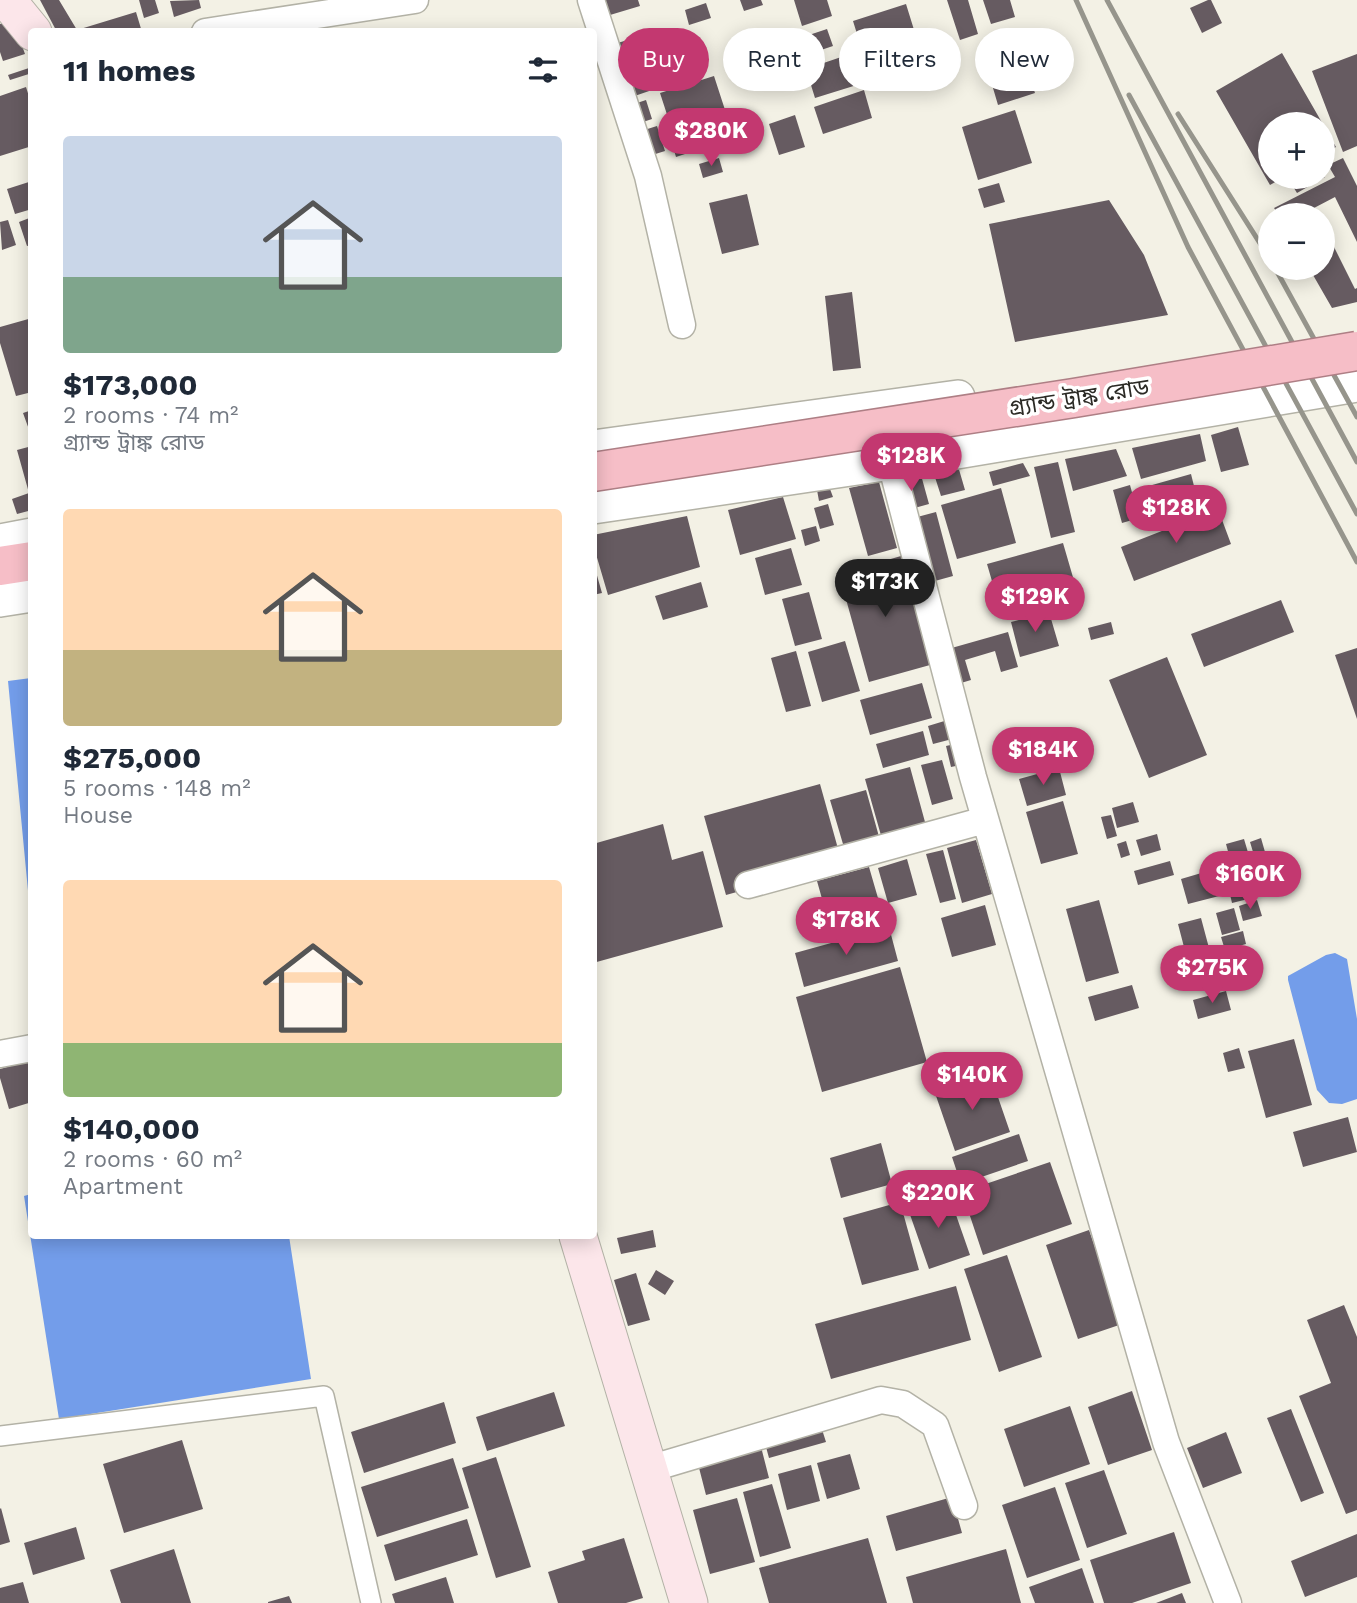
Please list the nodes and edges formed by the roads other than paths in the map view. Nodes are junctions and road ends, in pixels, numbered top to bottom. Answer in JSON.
{"nodes":[{"id":1,"x":7,"y":0,"type":"edge"},
{"id":2,"x":415,"y":0,"type":"edge"},
{"id":3,"x":590,"y":0,"type":"edge"},
{"id":4,"x":368,"y":4,"type":"edge"},
{"id":5,"x":30,"y":28,"type":"edge"},
{"id":6,"x":228,"y":28,"type":"edge"},
{"id":7,"x":682,"y":326,"type":"dead end"},
{"id":8,"x":1357,"y":331,"type":"edge"},
{"id":9,"x":1357,"y":351,"type":"edge"},
{"id":10,"x":1357,"y":385,"type":"edge"},
{"id":11,"x":597,"y":446,"type":"edge"},
{"id":12,"x":891,"y":463,"type":"junction"},
{"id":13,"x":597,"y":471,"type":"edge"},
{"id":14,"x":597,"y":506,"type":"edge"},
{"id":15,"x":28,"y":536,"type":"edge"},
{"id":16,"x":0,"y":541,"type":"edge"},
{"id":17,"x":28,"y":562,"type":"edge"},
{"id":18,"x":0,"y":566,"type":"edge"},
{"id":19,"x":28,"y":596,"type":"edge"},
{"id":20,"x":0,"y":600,"type":"edge"},
{"id":21,"x":985,"y":820,"type":"junction"},
{"id":22,"x":748,"y":885,"type":"dead end"},
{"id":23,"x":28,"y":1049,"type":"edge"},
{"id":24,"x":0,"y":1054,"type":"edge"},
{"id":25,"x":579,"y":1239,"type":"edge"},
{"id":26,"x":0,"y":1436,"type":"edge"},
{"id":27,"x":649,"y":1469,"type":"junction"},
{"id":28,"x":964,"y":1506,"type":"dead end"},
{"id":29,"x":372,"y":1603,"type":"edge"},
{"id":30,"x":689,"y":1603,"type":"edge"},
{"id":31,"x":1228,"y":1603,"type":"edge"}],
"edges":[{"from":1,"to":5,"type":"main road"},
{"from":2,"to":4,"type":"street"},
{"from":3,"to":7,"type":"street"},
{"from":4,"to":6,"type":"street"},
{"from":8,"to":11,"type":"street"},
{"from":9,"to":13,"type":"highway","name":"গ্র্যান্ড ট্রাঙ্ক রোড","bridge":true},
{"from":10,"to":12,"type":"street"},
{"from":12,"to":14,"type":"street"},
{"from":12,"to":21,"type":"street"},
{"from":15,"to":16,"type":"street"},
{"from":17,"to":18,"type":"highway"},
{"from":19,"to":20,"type":"street"},
{"from":21,"to":22,"type":"street"},
{"from":21,"to":31,"type":"street"},
{"from":23,"to":24,"type":"street"},
{"from":25,"to":27,"type":"main road"},
{"from":26,"to":29,"type":"street"},
{"from":27,"to":28,"type":"street"},
{"from":27,"to":30,"type":"main road"}]}
